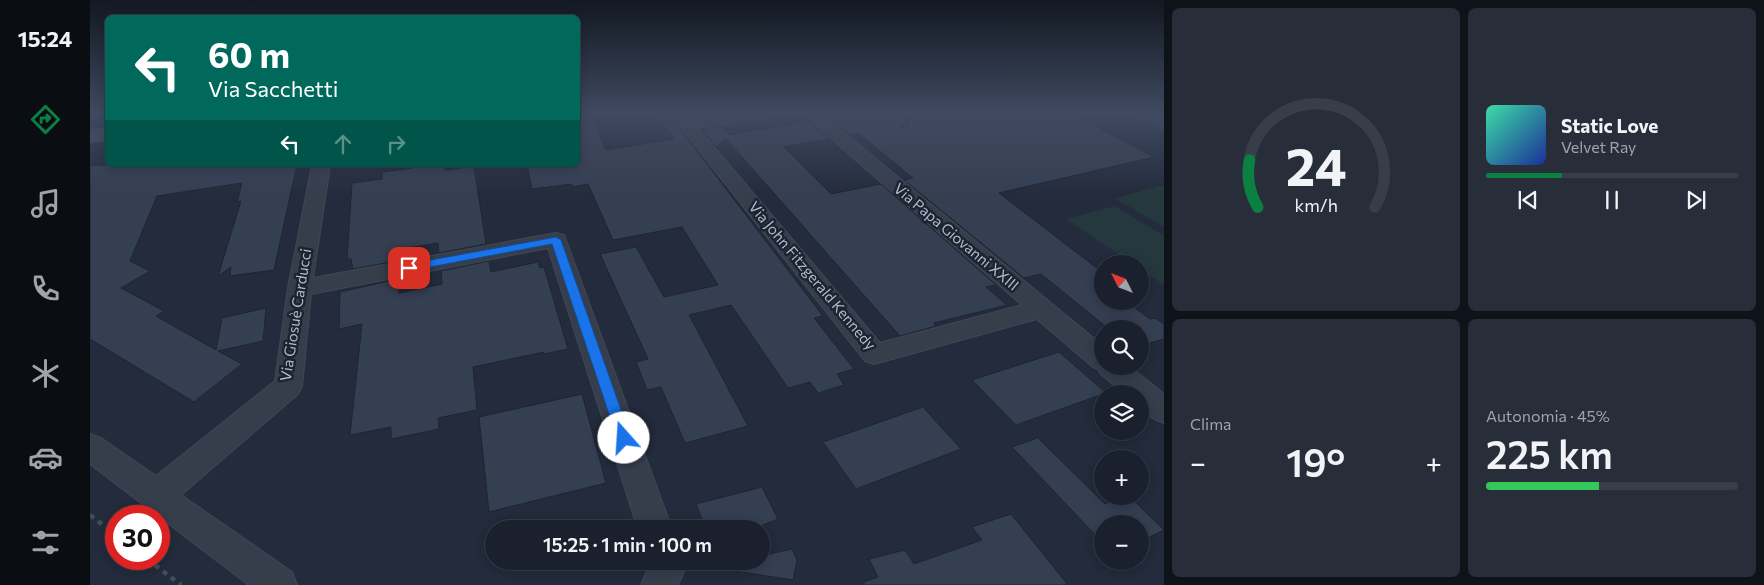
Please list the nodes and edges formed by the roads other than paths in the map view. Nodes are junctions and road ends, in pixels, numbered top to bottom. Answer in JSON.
{"nodes":[{"id":1,"x":699,"y":140,"type":"edge"},
{"id":2,"x":841,"y":140,"type":"edge"},
{"id":3,"x":321,"y":167,"type":"edge"},
{"id":4,"x":300,"y":288,"type":"junction"},
{"id":5,"x":1041,"y":309,"type":"junction"},
{"id":6,"x":1094,"y":353,"type":"edge"},
{"id":7,"x":1121,"y":375,"type":"edge"},
{"id":8,"x":1164,"y":411,"type":"edge"},
{"id":9,"x":90,"y":447,"type":"edge"},
{"id":10,"x":156,"y":496,"type":"junction"},
{"id":11,"x":652,"y":520,"type":"edge"},
{"id":12,"x":666,"y":570,"type":"edge"},
{"id":13,"x":279,"y":585,"type":"edge"},
{"id":14,"x":659,"y":585,"type":"edge"}],
"edges":[{"from":1,"to":5,"type":"street","name":"Via John Fitzgerald Kennedy"},
{"from":2,"to":5,"type":"street","name":"Via Papa Giovanni XXIII"},
{"from":3,"to":4,"type":"street","name":"Via Giosuè Carducci"},
{"from":4,"to":10,"type":"street","name":"Via Giosuè Carducci"},
{"from":4,"to":11,"type":"street"},
{"from":5,"to":6,"type":"street","name":"Via Papa Giovanni XXIII"},
{"from":7,"to":8,"type":"street"},
{"from":9,"to":10,"type":"street"},
{"from":10,"to":13,"type":"street"},
{"from":12,"to":14,"type":"street"}]}
